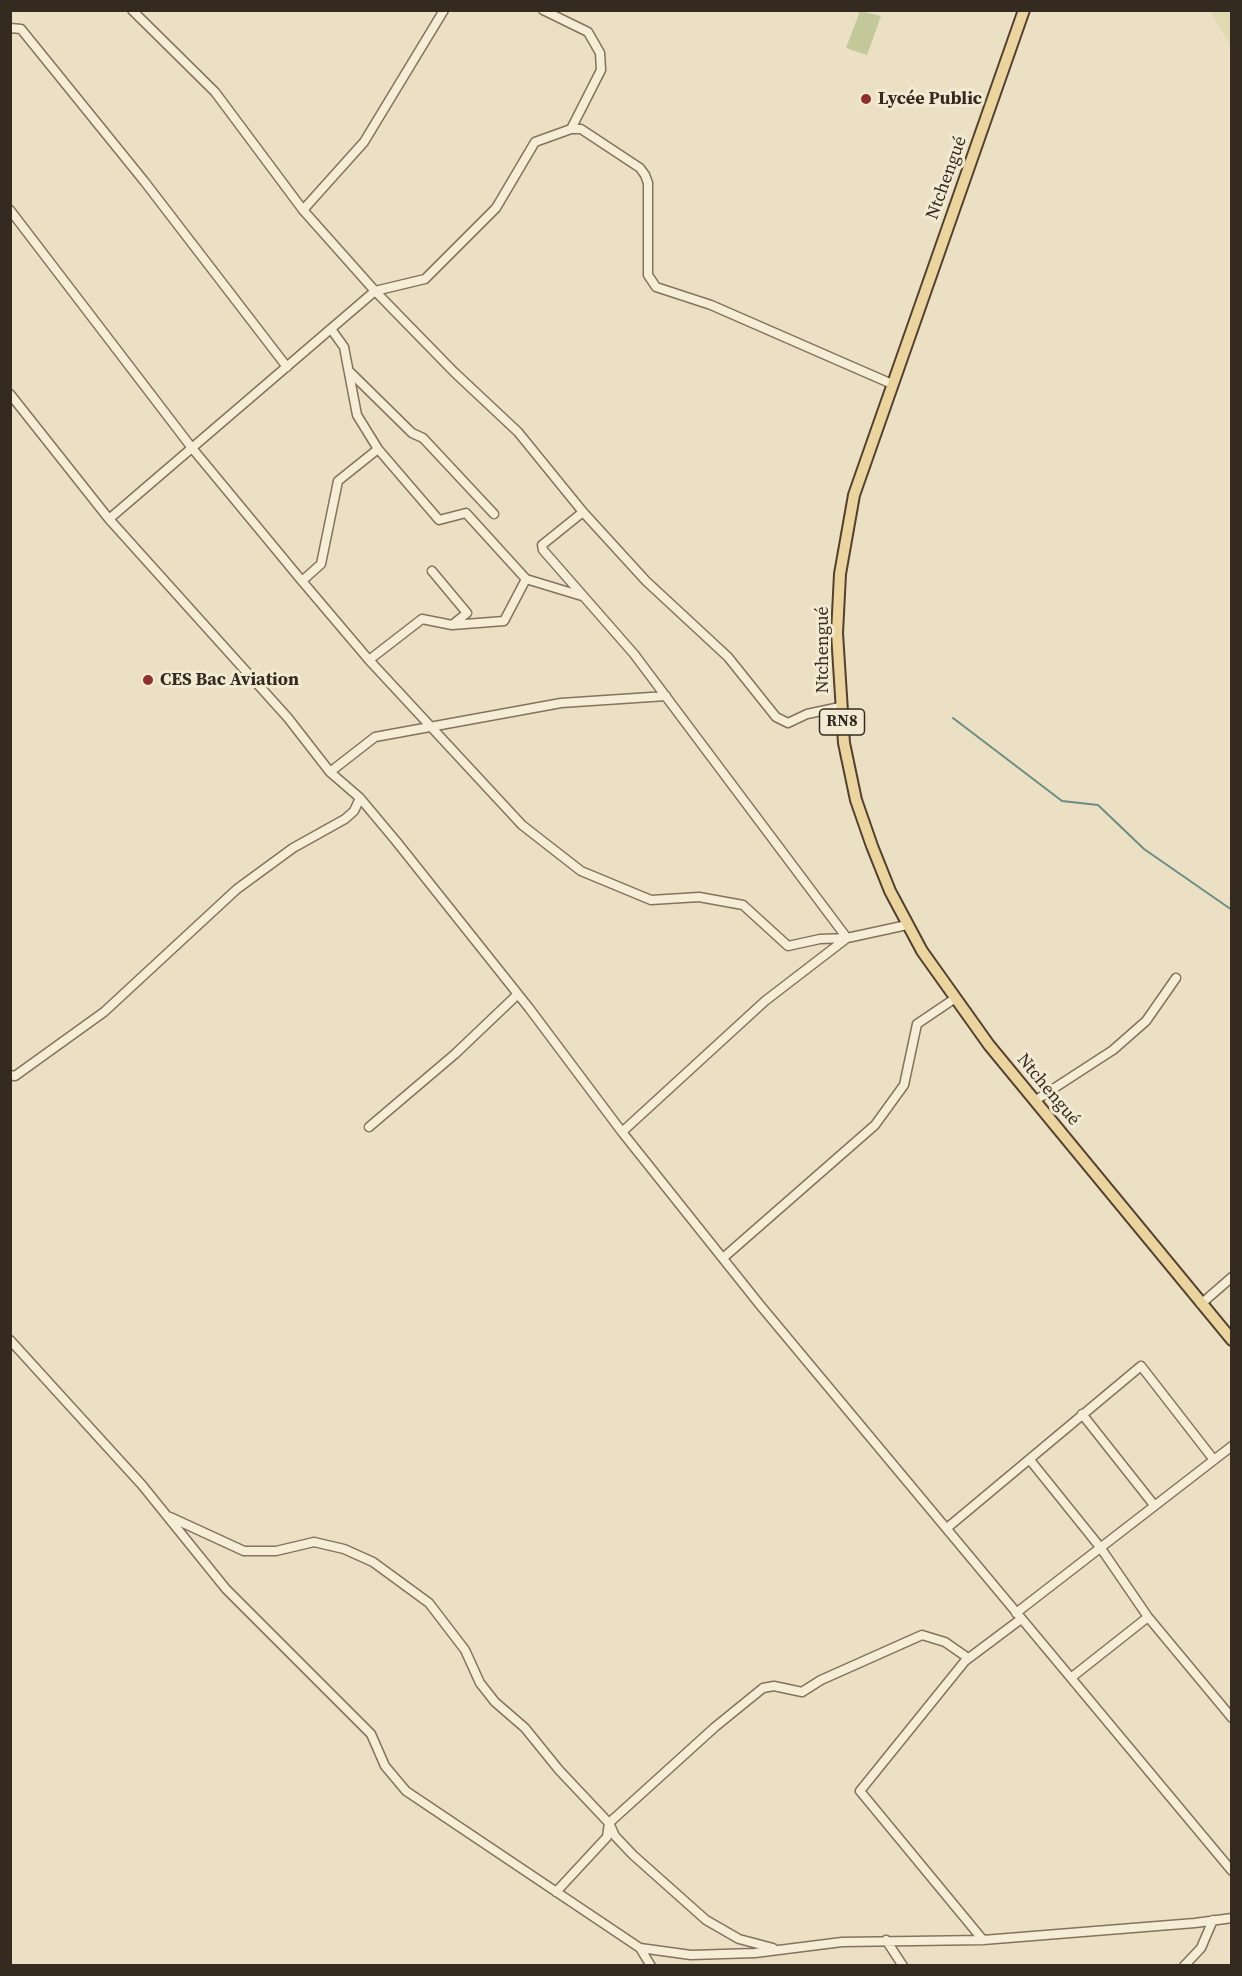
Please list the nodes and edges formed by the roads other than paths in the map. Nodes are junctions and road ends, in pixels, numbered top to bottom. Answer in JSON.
{"nodes":[{"id":1,"x":132,"y":10,"type":"edge"},
{"id":2,"x":444,"y":10,"type":"edge"},
{"id":3,"x":543,"y":10,"type":"edge"},
{"id":4,"x":1024,"y":10,"type":"edge"},
{"id":5,"x":10,"y":28,"type":"edge"},
{"id":6,"x":571,"y":129,"type":"junction"},
{"id":7,"x":10,"y":210,"type":"edge"},
{"id":8,"x":303,"y":210,"type":"junction"},
{"id":9,"x":375,"y":291,"type":"junction"},
{"id":10,"x":331,"y":329,"type":"junction"},
{"id":11,"x":287,"y":367,"type":"junction"},
{"id":12,"x":350,"y":372,"type":"junction"},
{"id":13,"x":891,"y":384,"type":"junction"},
{"id":14,"x":10,"y":394,"type":"edge"},
{"id":15,"x":192,"y":448,"type":"junction"},
{"id":16,"x":378,"y":448,"type":"junction"},
{"id":17,"x":583,"y":512,"type":"junction"},
{"id":18,"x":494,"y":514,"type":"dead end"},
{"id":19,"x":109,"y":519,"type":"junction"},
{"id":20,"x":432,"y":571,"type":"dead end"},
{"id":21,"x":526,"y":579,"type":"junction"},
{"id":22,"x":302,"y":581,"type":"junction"},
{"id":23,"x":583,"y":597,"type":"junction"},
{"id":24,"x":452,"y":625,"type":"junction"},
{"id":25,"x":369,"y":660,"type":"junction"},
{"id":26,"x":666,"y":696,"type":"junction"},
{"id":27,"x":840,"y":707,"type":"junction"},
{"id":28,"x":432,"y":726,"type":"junction"},
{"id":29,"x":330,"y":772,"type":"junction"},
{"id":30,"x":360,"y":798,"type":"junction"},
{"id":31,"x":907,"y":925,"type":"junction"},
{"id":32,"x":847,"y":938,"type":"junction"},
{"id":33,"x":1176,"y":978,"type":"dead end"},
{"id":34,"x":518,"y":994,"type":"junction"},
{"id":35,"x":954,"y":999,"type":"junction"},
{"id":36,"x":10,"y":1075,"type":"edge"},
{"id":37,"x":1036,"y":1100,"type":"junction"},
{"id":38,"x":369,"y":1127,"type":"dead end"},
{"id":39,"x":621,"y":1132,"type":"junction"},
{"id":40,"x":723,"y":1258,"type":"junction"},
{"id":41,"x":1232,"y":1277,"type":"edge"},
{"id":42,"x":1201,"y":1304,"type":"junction"},
{"id":43,"x":10,"y":1340,"type":"edge"},
{"id":44,"x":1232,"y":1340,"type":"edge"},
{"id":45,"x":1082,"y":1414,"type":"junction"},
{"id":46,"x":1232,"y":1446,"type":"edge"},
{"id":47,"x":1030,"y":1460,"type":"junction"},
{"id":48,"x":1214,"y":1460,"type":"junction"},
{"id":49,"x":1154,"y":1505,"type":"junction"},
{"id":50,"x":167,"y":1515,"type":"junction"},
{"id":51,"x":947,"y":1528,"type":"junction"},
{"id":52,"x":1100,"y":1547,"type":"junction"},
{"id":53,"x":1019,"y":1616,"type":"junction"},
{"id":54,"x":1148,"y":1617,"type":"junction"},
{"id":55,"x":968,"y":1659,"type":"junction"},
{"id":56,"x":1072,"y":1677,"type":"junction"},
{"id":57,"x":1232,"y":1718,"type":"edge"},
{"id":58,"x":609,"y":1823,"type":"junction"},
{"id":59,"x":1232,"y":1871,"type":"edge"},
{"id":60,"x":556,"y":1892,"type":"junction"},
{"id":61,"x":1232,"y":1918,"type":"edge"},
{"id":62,"x":1213,"y":1920,"type":"junction"},
{"id":63,"x":886,"y":1940,"type":"junction"},
{"id":64,"x":983,"y":1940,"type":"junction"},
{"id":65,"x":640,"y":1948,"type":"junction"},
{"id":66,"x":781,"y":1949,"type":"junction"},
{"id":67,"x":651,"y":1965,"type":"edge"},
{"id":68,"x":903,"y":1965,"type":"edge"},
{"id":69,"x":1184,"y":1965,"type":"edge"}],
"edges":[{"from":1,"to":8,"type":"street"},
{"from":2,"to":8,"type":"street"},
{"from":3,"to":6,"type":"street"},
{"from":4,"to":13,"type":"main road","name":"Ntchengué","number":"RN8"},
{"from":5,"to":11,"type":"street"},
{"from":6,"to":9,"type":"street"},
{"from":6,"to":13,"type":"street"},
{"from":7,"to":15,"type":"street"},
{"from":8,"to":9,"type":"street"},
{"from":9,"to":10,"type":"street"},
{"from":9,"to":17,"type":"street"},
{"from":10,"to":11,"type":"street"},
{"from":10,"to":12,"type":"street"},
{"from":11,"to":15,"type":"street"},
{"from":12,"to":16,"type":"street"},
{"from":12,"to":18,"type":"street"},
{"from":13,"to":27,"type":"main road","name":"Ntchengué","number":"RN8"},
{"from":14,"to":19,"type":"street"},
{"from":15,"to":19,"type":"street"},
{"from":15,"to":22,"type":"street"},
{"from":16,"to":21,"type":"street"},
{"from":16,"to":22,"type":"street"},
{"from":17,"to":23,"type":"street"},
{"from":17,"to":27,"type":"street"},
{"from":19,"to":29,"type":"street"},
{"from":20,"to":24,"type":"street"},
{"from":21,"to":23,"type":"street"},
{"from":21,"to":24,"type":"street"},
{"from":22,"to":25,"type":"street"},
{"from":23,"to":26,"type":"street"},
{"from":24,"to":25,"type":"street"},
{"from":25,"to":28,"type":"street"},
{"from":26,"to":28,"type":"street"},
{"from":26,"to":32,"type":"street"},
{"from":27,"to":31,"type":"main road","name":"Ntchengué","number":"RN8"},
{"from":28,"to":29,"type":"street"},
{"from":28,"to":32,"type":"street"},
{"from":29,"to":30,"type":"street"},
{"from":30,"to":34,"type":"street"},
{"from":30,"to":36,"type":"street"},
{"from":31,"to":32,"type":"street"},
{"from":31,"to":35,"type":"main road","name":"Ntchengué","number":"RN8"},
{"from":32,"to":39,"type":"street"},
{"from":33,"to":37,"type":"street"},
{"from":34,"to":38,"type":"street"},
{"from":34,"to":39,"type":"street"},
{"from":35,"to":37,"type":"main road","name":"Ntchengué","number":"RN8"},
{"from":35,"to":40,"type":"street"},
{"from":37,"to":42,"type":"main road","name":"Ntchengué","number":"RN8"},
{"from":39,"to":40,"type":"street"},
{"from":40,"to":51,"type":"street"},
{"from":41,"to":42,"type":"street"},
{"from":42,"to":44,"type":"main road","name":"Ntchengué","number":"RN8"},
{"from":43,"to":50,"type":"street"},
{"from":45,"to":47,"type":"street"},
{"from":45,"to":48,"type":"street"},
{"from":45,"to":49,"type":"street"},
{"from":46,"to":48,"type":"street"},
{"from":47,"to":51,"type":"street"},
{"from":47,"to":52,"type":"street"},
{"from":48,"to":49,"type":"street"},
{"from":49,"to":52,"type":"street"},
{"from":50,"to":58,"type":"street"},
{"from":50,"to":60,"type":"street"},
{"from":51,"to":53,"type":"street"},
{"from":52,"to":53,"type":"street"},
{"from":52,"to":54,"type":"street"},
{"from":53,"to":55,"type":"street"},
{"from":53,"to":56,"type":"street"},
{"from":54,"to":56,"type":"street"},
{"from":54,"to":57,"type":"street"},
{"from":55,"to":58,"type":"street"},
{"from":55,"to":64,"type":"street"},
{"from":56,"to":59,"type":"street"},
{"from":58,"to":60,"type":"street"},
{"from":58,"to":66,"type":"street"},
{"from":60,"to":65,"type":"street"},
{"from":61,"to":62,"type":"street"},
{"from":62,"to":64,"type":"street"},
{"from":62,"to":69,"type":"street"},
{"from":63,"to":64,"type":"street"},
{"from":63,"to":66,"type":"street"},
{"from":63,"to":68,"type":"street"},
{"from":65,"to":66,"type":"street"},
{"from":65,"to":67,"type":"street"}]}
